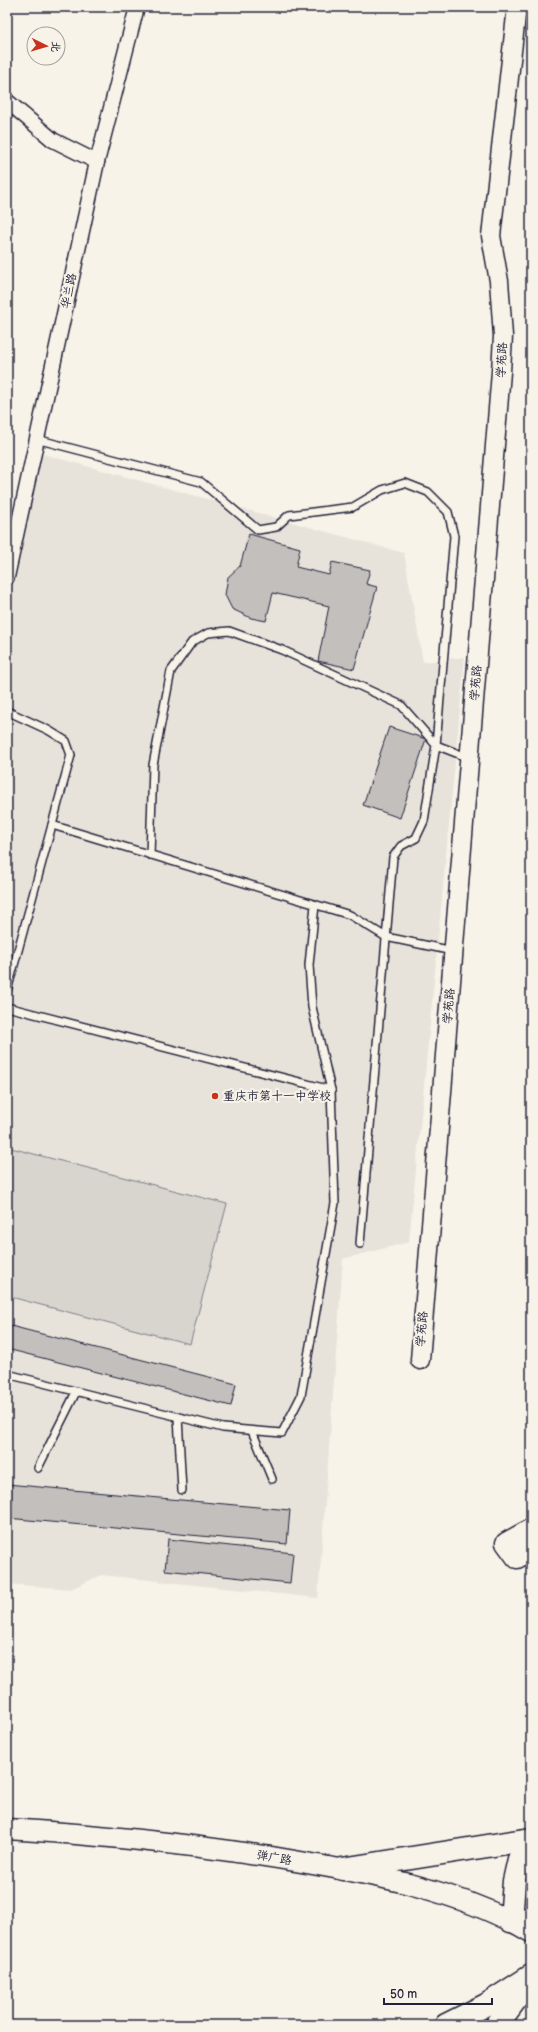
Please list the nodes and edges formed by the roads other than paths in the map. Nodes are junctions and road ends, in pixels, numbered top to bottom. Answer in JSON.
{"nodes":[{"id":1,"x":137,"y":7,"type":"edge"},
{"id":2,"x":517,"y":7,"type":"edge"},
{"id":3,"x":7,"y":101,"type":"edge"},
{"id":4,"x":98,"y":162,"type":"junction"},
{"id":5,"x":36,"y":440,"type":"junction"},
{"id":6,"x":7,"y":577,"type":"edge"},
{"id":7,"x":7,"y":711,"type":"edge"},
{"id":8,"x":436,"y":745,"type":"junction"},
{"id":9,"x":469,"y":758,"type":"junction"},
{"id":10,"x":52,"y":825,"type":"junction"},
{"id":11,"x":150,"y":855,"type":"junction"},
{"id":12,"x":315,"y":905,"type":"junction"},
{"id":13,"x":386,"y":937,"type":"junction"},
{"id":14,"x":454,"y":951,"type":"junction"},
{"id":15,"x":7,"y":991,"type":"edge"},
{"id":16,"x":7,"y":1007,"type":"edge"},
{"id":17,"x":331,"y":1090,"type":"junction"},
{"id":18,"x":360,"y":1244,"type":"dead end"},
{"id":19,"x":420,"y":1360,"type":"dead end"},
{"id":20,"x":7,"y":1374,"type":"edge"},
{"id":21,"x":76,"y":1392,"type":"junction"},
{"id":22,"x":178,"y":1417,"type":"junction"},
{"id":23,"x":252,"y":1431,"type":"junction"},
{"id":24,"x":38,"y":1468,"type":"dead end"},
{"id":25,"x":272,"y":1479,"type":"dead end"},
{"id":26,"x":182,"y":1490,"type":"dead end"},
{"id":27,"x":531,"y":1529,"type":"edge"},
{"id":28,"x":518,"y":1550,"type":"edge"},
{"id":29,"x":7,"y":1829,"type":"edge"},
{"id":30,"x":531,"y":1839,"type":"edge"},
{"id":31,"x":531,"y":1849,"type":"edge"},
{"id":32,"x":342,"y":1869,"type":"junction"},
{"id":33,"x":521,"y":1920,"type":"edge"},
{"id":34,"x":531,"y":1932,"type":"edge"},
{"id":35,"x":531,"y":1976,"type":"edge"},
{"id":36,"x":531,"y":1980,"type":"edge"},
{"id":37,"x":446,"y":2025,"type":"edge"},
{"id":38,"x":497,"y":2025,"type":"edge"}],
"edges":[{"from":1,"to":4,"type":"street","name":"华兰路"},
{"from":2,"to":9,"type":"street","name":"学苑路"},
{"from":3,"to":4,"type":"street"},
{"from":4,"to":5,"type":"street","name":"华兰路"},
{"from":5,"to":6,"type":"street","name":"华兰路"},
{"from":5,"to":8,"type":"lane"},
{"from":7,"to":10,"type":"lane"},
{"from":8,"to":9,"type":"lane"},
{"from":8,"to":11,"type":"lane"},
{"from":8,"to":13,"type":"lane"},
{"from":9,"to":14,"type":"street","name":"学苑路"},
{"from":10,"to":11,"type":"lane"},
{"from":10,"to":15,"type":"lane"},
{"from":11,"to":12,"type":"lane"},
{"from":12,"to":13,"type":"lane"},
{"from":12,"to":17,"type":"lane"},
{"from":13,"to":14,"type":"lane"},
{"from":13,"to":18,"type":"lane"},
{"from":14,"to":19,"type":"street","name":"学苑路"},
{"from":16,"to":17,"type":"lane"},
{"from":17,"to":23,"type":"lane"},
{"from":20,"to":21,"type":"lane"},
{"from":21,"to":22,"type":"lane"},
{"from":21,"to":24,"type":"lane"},
{"from":22,"to":23,"type":"lane"},
{"from":22,"to":26,"type":"lane"},
{"from":23,"to":25,"type":"lane"},
{"from":27,"to":28,"type":"main road"},
{"from":29,"to":32,"type":"main road","name":"弹广路"},
{"from":30,"to":32,"type":"highway"},
{"from":31,"to":33,"type":"highway"},
{"from":32,"to":33,"type":"main road","name":"弹广路"},
{"from":33,"to":34,"type":"main road","name":"弹广路"},
{"from":35,"to":37,"type":"highway"},
{"from":36,"to":38,"type":"highway"}]}
